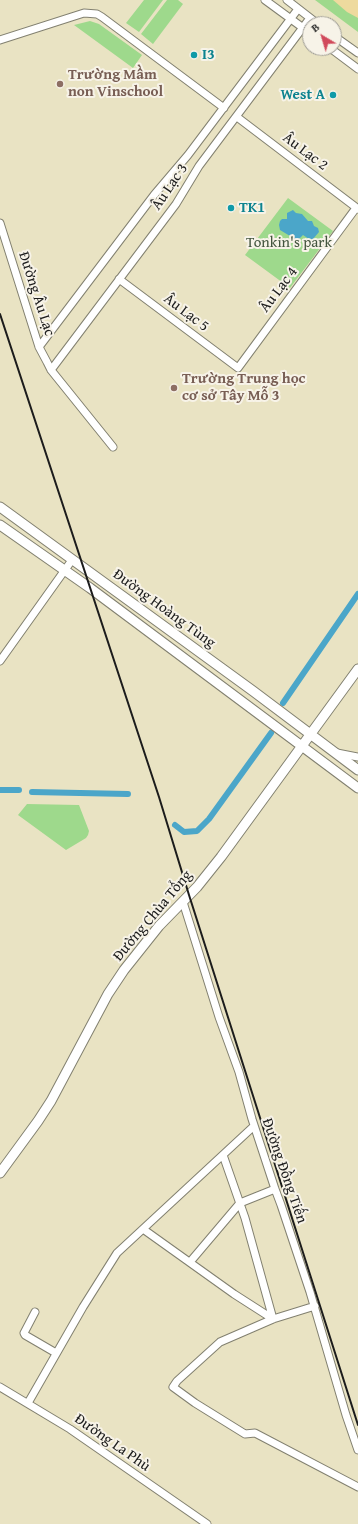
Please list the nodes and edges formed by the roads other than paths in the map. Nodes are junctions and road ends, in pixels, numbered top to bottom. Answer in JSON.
{"nodes":[{"id":1,"x":265,"y":0,"type":"edge"},
{"id":2,"x":287,"y":0,"type":"edge"},
{"id":3,"x":298,"y":9,"type":"junction"},
{"id":4,"x":307,"y":16,"type":"edge"},
{"id":5,"x":290,"y":19,"type":"junction"},
{"id":6,"x":302,"y":28,"type":"joint"},
{"id":7,"x":0,"y":40,"type":"edge"},
{"id":8,"x":342,"y":42,"type":"edge"},
{"id":9,"x":358,"y":53,"type":"edge"},
{"id":10,"x":341,"y":56,"type":"edge"},
{"id":11,"x":358,"y":69,"type":"edge"},
{"id":12,"x":224,"y":108,"type":"junction"},
{"id":13,"x":237,"y":117,"type":"junction"},
{"id":14,"x":357,"y":208,"type":"edge"},
{"id":15,"x":0,"y":224,"type":"edge"},
{"id":16,"x":119,"y":279,"type":"junction"},
{"id":17,"x":39,"y":347,"type":"junction"},
{"id":18,"x":238,"y":368,"type":"joint"},
{"id":19,"x":51,"y":370,"type":"junction"},
{"id":20,"x":113,"y":447,"type":"dead end"},
{"id":21,"x":0,"y":508,"type":"edge"},
{"id":22,"x":0,"y":525,"type":"edge"},
{"id":23,"x":72,"y":560,"type":"junction"},
{"id":24,"x":65,"y":571,"type":"junction"},
{"id":25,"x":0,"y":661,"type":"edge"},
{"id":26,"x":358,"y":670,"type":"edge"},
{"id":27,"x":310,"y":734,"type":"junction"},
{"id":28,"x":301,"y":746,"type":"junction"},
{"id":29,"x":336,"y":753,"type":"junction"},
{"id":30,"x":358,"y":757,"type":"edge"},
{"id":31,"x":358,"y":770,"type":"edge"},
{"id":32,"x":358,"y":788,"type":"edge"},
{"id":33,"x":182,"y":902,"type":"junction"},
{"id":34,"x":254,"y":1126,"type":"junction"},
{"id":35,"x":223,"y":1155,"type":"junction"},
{"id":36,"x":0,"y":1173,"type":"edge"},
{"id":37,"x":275,"y":1189,"type":"junction"},
{"id":38,"x":240,"y":1203,"type":"junction"},
{"id":39,"x":143,"y":1229,"type":"junction"},
{"id":40,"x":190,"y":1262,"type":"junction"},
{"id":41,"x":315,"y":1306,"type":"junction"},
{"id":42,"x":35,"y":1312,"type":"dead end"},
{"id":43,"x":273,"y":1319,"type":"junction"},
{"id":44,"x":56,"y":1353,"type":"junction"},
{"id":45,"x":0,"y":1387,"type":"edge"},
{"id":46,"x":28,"y":1403,"type":"junction"},
{"id":47,"x":358,"y":1450,"type":"edge"},
{"id":48,"x":358,"y":1487,"type":"edge"},
{"id":49,"x":207,"y":1524,"type":"edge"}],
"edges":[{"from":1,"to":5,"type":"street"},
{"from":2,"to":3,"type":"street"},
{"from":3,"to":4,"type":"street"},
{"from":3,"to":5,"type":"street","name":"Âu Lạc 3"},
{"from":5,"to":6,"type":"street"},
{"from":5,"to":12,"type":"street","name":"Âu Lạc 3"},
{"from":6,"to":13,"type":"street","name":"Âu Lạc 3"},
{"from":7,"to":12,"type":"street"},
{"from":8,"to":9,"type":"street"},
{"from":10,"to":11,"type":"street"},
{"from":12,"to":17,"type":"street","name":"Âu Lạc 3"},
{"from":13,"to":14,"type":"street","name":"Âu Lạc 2"},
{"from":13,"to":16,"type":"street","name":"Âu Lạc 3"},
{"from":14,"to":18,"type":"street","name":"Âu Lạc 4"},
{"from":15,"to":17,"type":"street","name":"Đường Âu Lạc"},
{"from":16,"to":18,"type":"street","name":"Âu Lạc 5"},
{"from":16,"to":19,"type":"street","name":"Âu Lạc 3"},
{"from":17,"to":19,"type":"street","name":"Đường Âu Lạc"},
{"from":19,"to":20,"type":"street","name":"Đường Âu Lạc"},
{"from":21,"to":23,"type":"main road","name":"Đường Hoàng Tùng"},
{"from":22,"to":24,"type":"main road","name":"Đường Hoàng Tùng"},
{"from":23,"to":24,"type":"street"},
{"from":23,"to":27,"type":"main road","name":"Đường Hoàng Tùng"},
{"from":24,"to":25,"type":"street"},
{"from":24,"to":28,"type":"main road","name":"Đường Hoàng Tùng"},
{"from":26,"to":27,"type":"main road","name":"Đường Chùa Tổng"},
{"from":27,"to":28,"type":"main road","name":"Đường Chùa Tổng"},
{"from":27,"to":29,"type":"main road","name":"Đường Hoàng Tùng"},
{"from":28,"to":32,"type":"main road","name":"Đường Hoàng Tùng"},
{"from":28,"to":33,"type":"main road","name":"Đường Chùa Tổng"},
{"from":29,"to":30,"type":"street"},
{"from":29,"to":31,"type":"main road","name":"Đường Hoàng Tùng"},
{"from":33,"to":34,"type":"street","name":"Đường Đồng Tiến"},
{"from":33,"to":36,"type":"main road","name":"Đường Chùa Tổng"},
{"from":34,"to":35,"type":"street"},
{"from":34,"to":37,"type":"street","name":"Đường Đồng Tiến"},
{"from":35,"to":38,"type":"street"},
{"from":35,"to":39,"type":"street"},
{"from":37,"to":38,"type":"street"},
{"from":37,"to":41,"type":"street","name":"Đường Đồng Tiến"},
{"from":38,"to":40,"type":"street"},
{"from":38,"to":43,"type":"street"},
{"from":39,"to":40,"type":"street"},
{"from":39,"to":44,"type":"street"},
{"from":40,"to":43,"type":"street"},
{"from":41,"to":43,"type":"street"},
{"from":41,"to":47,"type":"street","name":"Đường Đồng Tiến"},
{"from":42,"to":44,"type":"street"},
{"from":43,"to":48,"type":"street"},
{"from":44,"to":46,"type":"street"},
{"from":45,"to":46,"type":"street","name":"Đường La Phù"},
{"from":46,"to":49,"type":"street","name":"Đường La Phù"}]}
